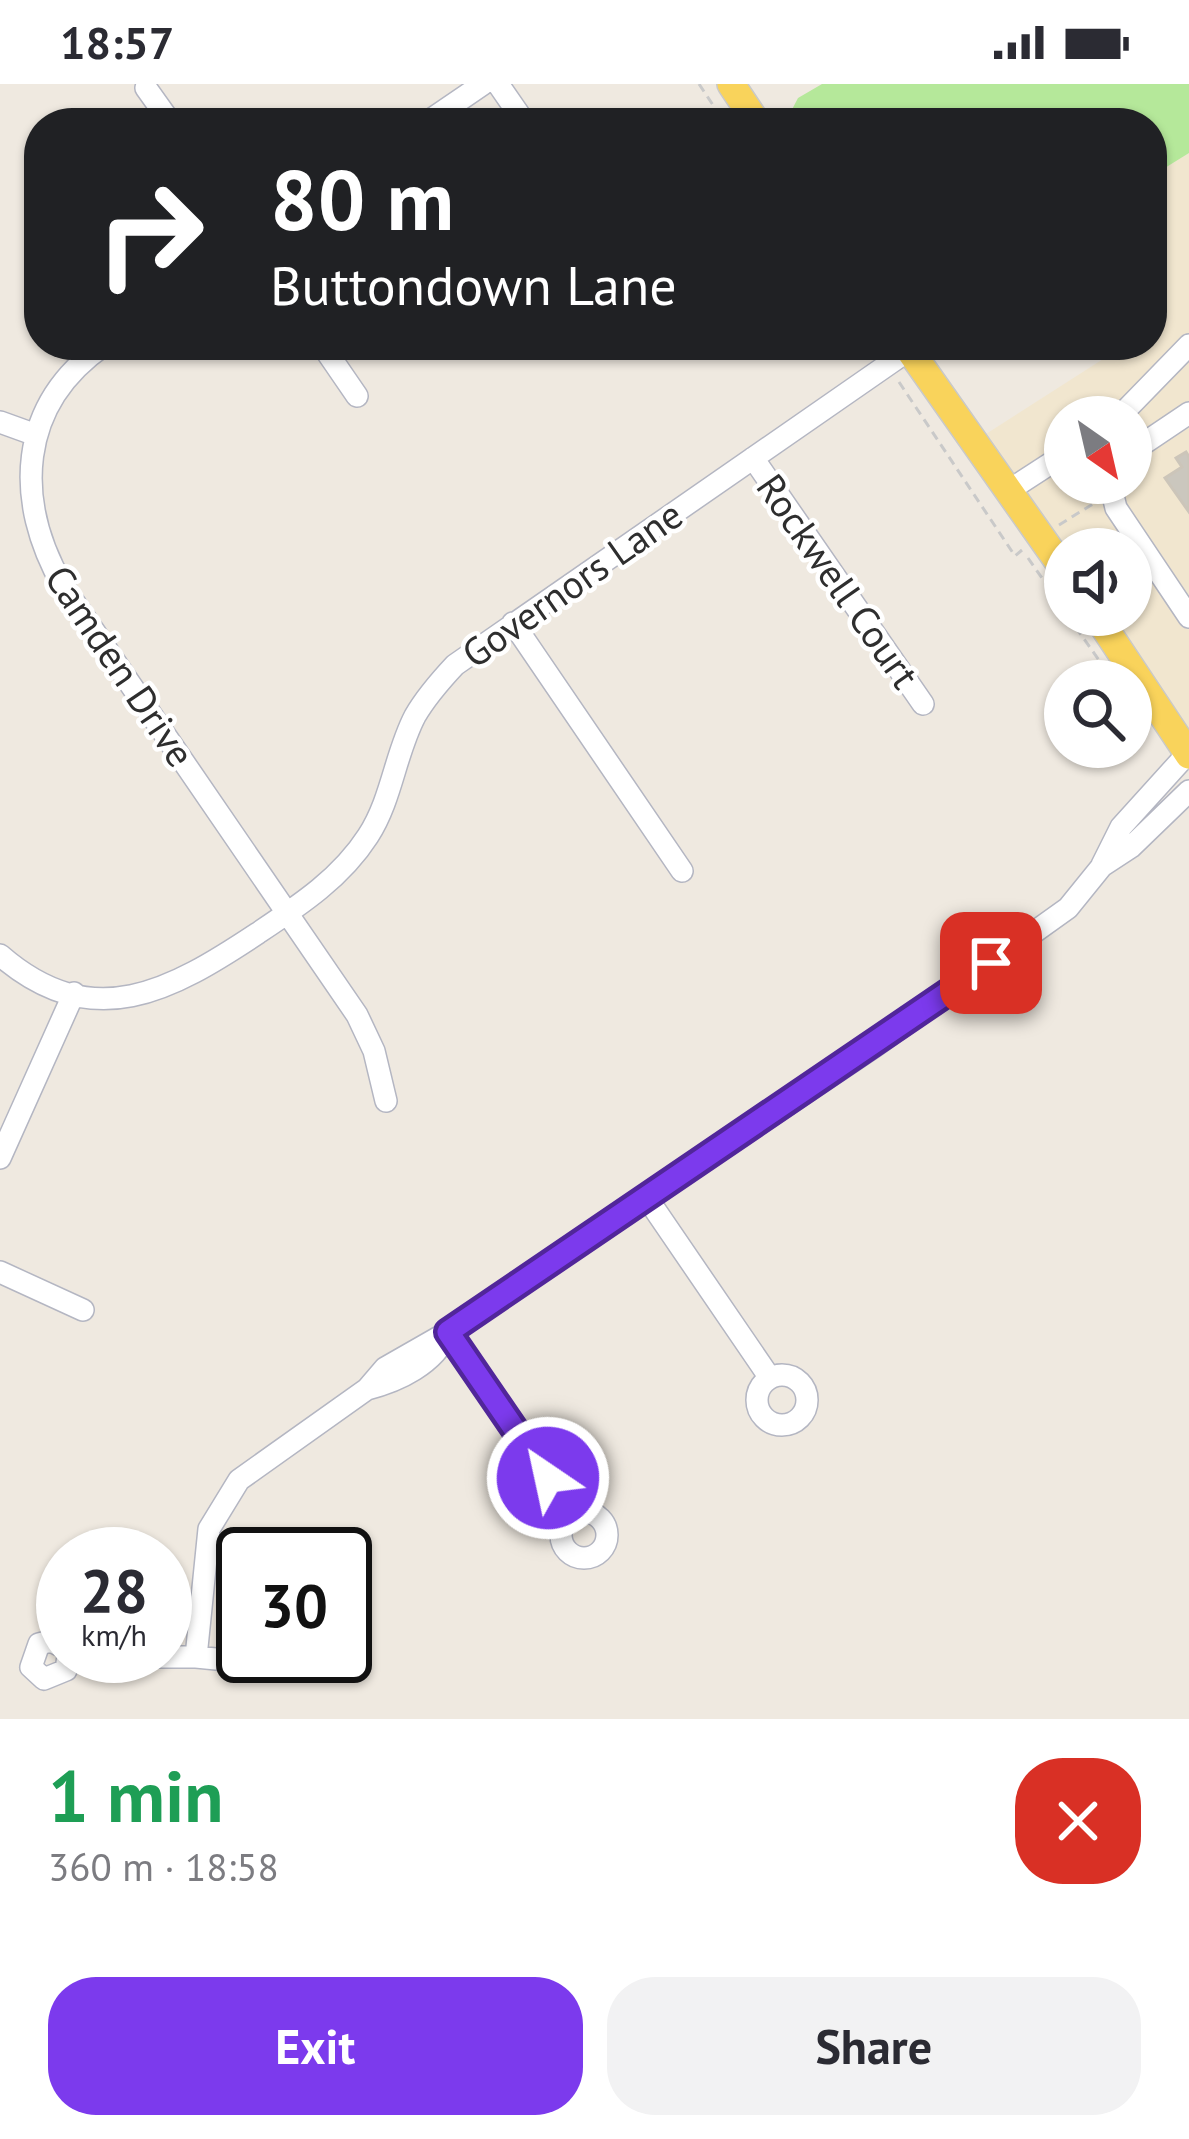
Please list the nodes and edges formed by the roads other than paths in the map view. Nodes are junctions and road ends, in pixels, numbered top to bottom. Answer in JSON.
{"nodes":[{"id":1,"x":483,"y":84,"type":"edge"},
{"id":2,"x":146,"y":88,"type":"dead end"},
{"id":3,"x":160,"y":108,"type":"edge"},
{"id":4,"x":448,"y":108,"type":"edge"},
{"id":5,"x":1189,"y":345,"type":"edge"},
{"id":6,"x":89,"y":360,"type":"edge"},
{"id":7,"x":332,"y":360,"type":"edge"},
{"id":8,"x":891,"y":360,"type":"edge"},
{"id":9,"x":906,"y":360,"type":"edge"},
{"id":10,"x":357,"y":396,"type":"dead end"},
{"id":11,"x":1139,"y":396,"type":"edge"},
{"id":12,"x":1189,"y":412,"type":"edge"},
{"id":13,"x":0,"y":422,"type":"edge"},
{"id":14,"x":36,"y":435,"type":"junction"},
{"id":15,"x":1152,"y":438,"type":"edge"},
{"id":16,"x":753,"y":458,"type":"junction"},
{"id":17,"x":1044,"y":468,"type":"edge"},
{"id":18,"x":1008,"y":491,"type":"junction"},
{"id":19,"x":1120,"y":504,"type":"edge"},
{"id":20,"x":1044,"y":542,"type":"edge"},
{"id":21,"x":1189,"y":617,"type":"edge"},
{"id":22,"x":513,"y":623,"type":"junction"},
{"id":23,"x":1110,"y":636,"type":"edge"},
{"id":24,"x":923,"y":704,"type":"dead end"},
{"id":25,"x":1188,"y":754,"type":"edge"},
{"id":26,"x":1189,"y":791,"type":"edge"},
{"id":27,"x":1102,"y":866,"type":"junction"},
{"id":28,"x":682,"y":871,"type":"dead end"},
{"id":29,"x":288,"y":914,"type":"junction"},
{"id":30,"x":0,"y":955,"type":"edge"},
{"id":31,"x":74,"y":993,"type":"junction"},
{"id":32,"x":386,"y":1101,"type":"dead end"},
{"id":33,"x":0,"y":1158,"type":"edge"},
{"id":34,"x":647,"y":1198,"type":"junction"},
{"id":35,"x":0,"y":1272,"type":"edge"},
{"id":36,"x":83,"y":1310,"type":"dead end"},
{"id":37,"x":448,"y":1332,"type":"junction"},
{"id":38,"x":770,"y":1378,"type":"dead end"},
{"id":39,"x":573,"y":1515,"type":"dead end"},
{"id":40,"x":192,"y":1657,"type":"edge"},
{"id":41,"x":196,"y":1657,"type":"junction"},
{"id":42,"x":216,"y":1659,"type":"edge"}],
"edges":[{"from":1,"to":4,"type":"street"},
{"from":2,"to":3,"type":"street"},
{"from":5,"to":11,"type":"street"},
{"from":6,"to":14,"type":"street","name":"Camden Drive"},
{"from":7,"to":10,"type":"street"},
{"from":8,"to":16,"type":"street","name":"Governors Lane"},
{"from":9,"to":18,"type":"main road"},
{"from":12,"to":15,"type":"street"},
{"from":13,"to":14,"type":"street"},
{"from":14,"to":29,"type":"street","name":"Camden Drive"},
{"from":16,"to":22,"type":"street","name":"Governors Lane"},
{"from":16,"to":24,"type":"street","name":"Rockwell Court"},
{"from":17,"to":18,"type":"street"},
{"from":18,"to":20,"type":"main road"},
{"from":19,"to":21,"type":"street"},
{"from":22,"to":28,"type":"street"},
{"from":22,"to":29,"type":"street","name":"Governors Lane"},
{"from":23,"to":25,"type":"main road"},
{"from":25,"to":27,"type":"street"},
{"from":26,"to":27,"type":"street"},
{"from":27,"to":34,"type":"street"},
{"from":29,"to":31,"type":"street","name":"Governors Lane"},
{"from":29,"to":32,"type":"street","name":"Camden Drive"},
{"from":30,"to":31,"type":"street","name":"Governors Lane"},
{"from":31,"to":33,"type":"street"},
{"from":34,"to":37,"type":"street"},
{"from":34,"to":38,"type":"street"},
{"from":35,"to":36,"type":"street"},
{"from":37,"to":39,"type":"street"},
{"from":37,"to":41,"type":"street"},
{"from":40,"to":41,"type":"street"},
{"from":41,"to":42,"type":"street"}]}
